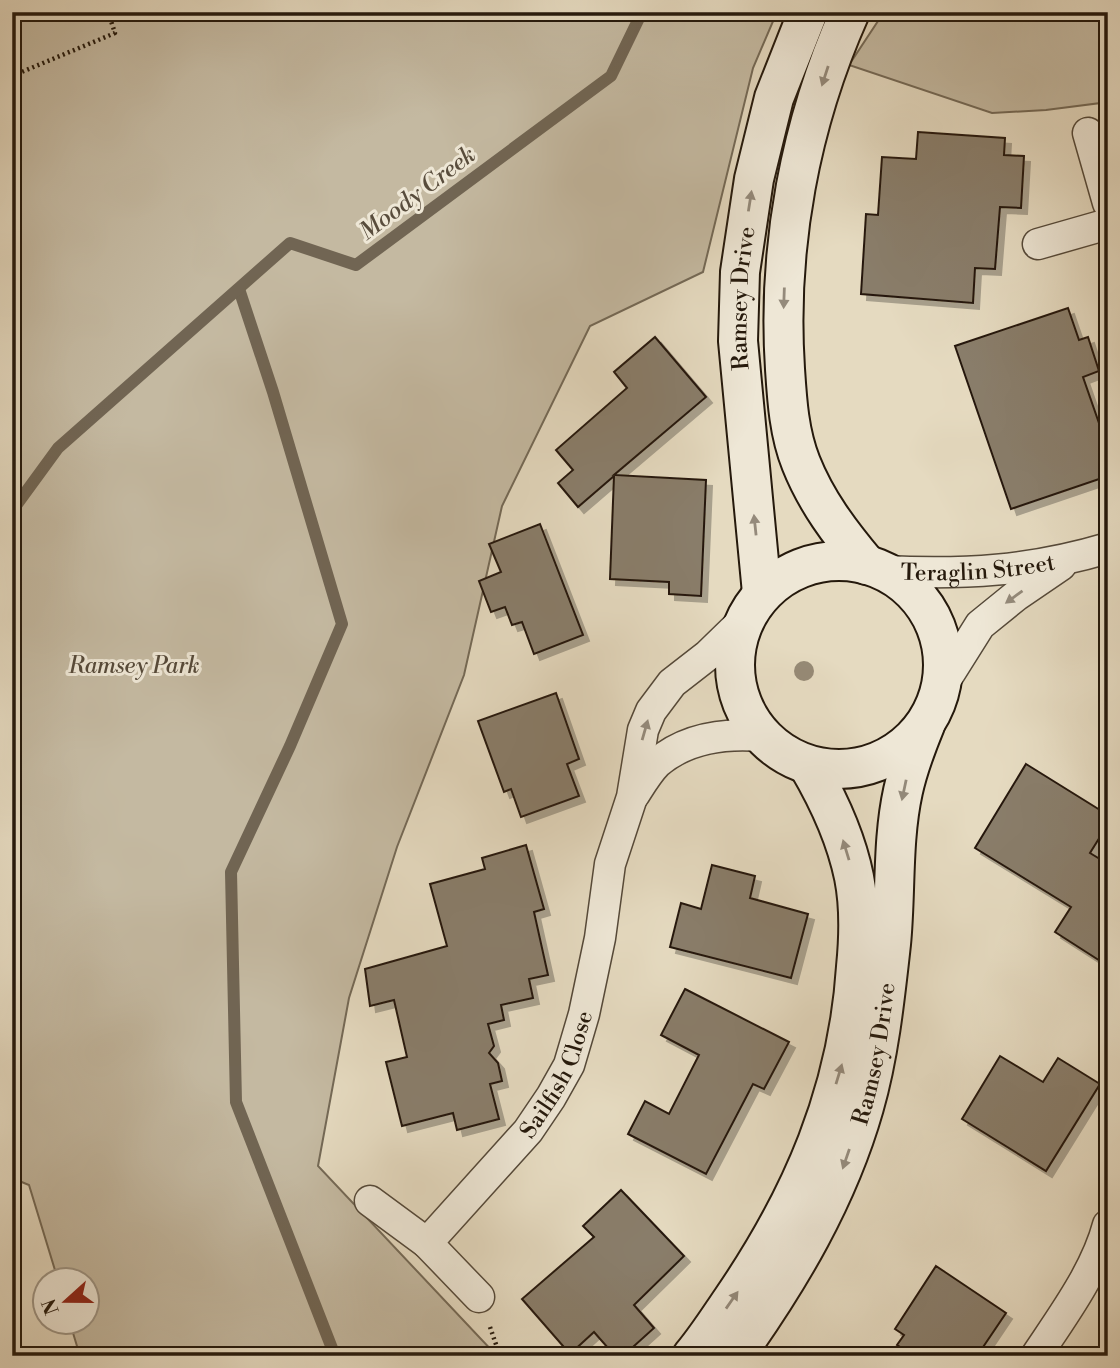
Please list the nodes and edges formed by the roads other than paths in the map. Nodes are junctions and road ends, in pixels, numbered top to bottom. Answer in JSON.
{"nodes":[{"id":1,"x":808,"y":12,"type":"edge"},
{"id":2,"x":850,"y":12,"type":"edge"},
{"id":3,"x":1088,"y":133,"type":"dead end"},
{"id":4,"x":1108,"y":203,"type":"edge"},
{"id":5,"x":1108,"y":224,"type":"edge"},
{"id":6,"x":1038,"y":244,"type":"dead end"},
{"id":7,"x":1108,"y":548,"type":"edge"},
{"id":8,"x":1070,"y":559,"type":"junction"},
{"id":9,"x":876,"y":568,"type":"junction"},
{"id":10,"x":754,"y":606,"type":"junction"},
{"id":11,"x":941,"y":687,"type":"junction"},
{"id":12,"x":925,"y":725,"type":"junction"},
{"id":13,"x":761,"y":736,"type":"junction"},
{"id":14,"x":808,"y":765,"type":"junction"},
{"id":15,"x":632,"y":797,"type":"junction"},
{"id":16,"x":370,"y":1201,"type":"dead end"},
{"id":17,"x":1108,"y":1225,"type":"edge"},
{"id":18,"x":427,"y":1243,"type":"junction"},
{"id":19,"x":478,"y":1297,"type":"dead end"},
{"id":20,"x":692,"y":1356,"type":"edge"},
{"id":21,"x":735,"y":1356,"type":"edge"},
{"id":22,"x":1036,"y":1356,"type":"edge"}],
"edges":[{"from":10,"to":1,"type":"main road","name":"Ramsey Drive","one_way":true},
{"from":2,"to":9,"type":"main road","name":"Ramsey Drive","one_way":true},
{"from":3,"to":4,"type":"street"},
{"from":5,"to":6,"type":"street"},
{"from":7,"to":8,"type":"street","name":"Teraglin Street"},
{"from":8,"to":9,"type":"street","name":"Teraglin Street"},
{"from":8,"to":11,"type":"street","name":"Teraglin Street","one_way":true},
{"from":9,"to":10,"type":"main road"},
{"from":9,"to":11,"type":"main road"},
{"from":10,"to":13,"type":"main road"},
{"from":15,"to":10,"type":"street","name":"Sailfish Close","one_way":true},
{"from":11,"to":12,"type":"main road"},
{"from":12,"to":14,"type":"main road"},
{"from":12,"to":21,"type":"main road","name":"Ramsey Drive","one_way":true},
{"from":13,"to":14,"type":"main road"},
{"from":13,"to":15,"type":"street","name":"Sailfish Close"},
{"from":20,"to":14,"type":"main road","name":"Ramsey Drive","one_way":true},
{"from":15,"to":18,"type":"street","name":"Sailfish Close"},
{"from":16,"to":18,"type":"street"},
{"from":17,"to":22,"type":"street"},
{"from":18,"to":19,"type":"street"}]}
